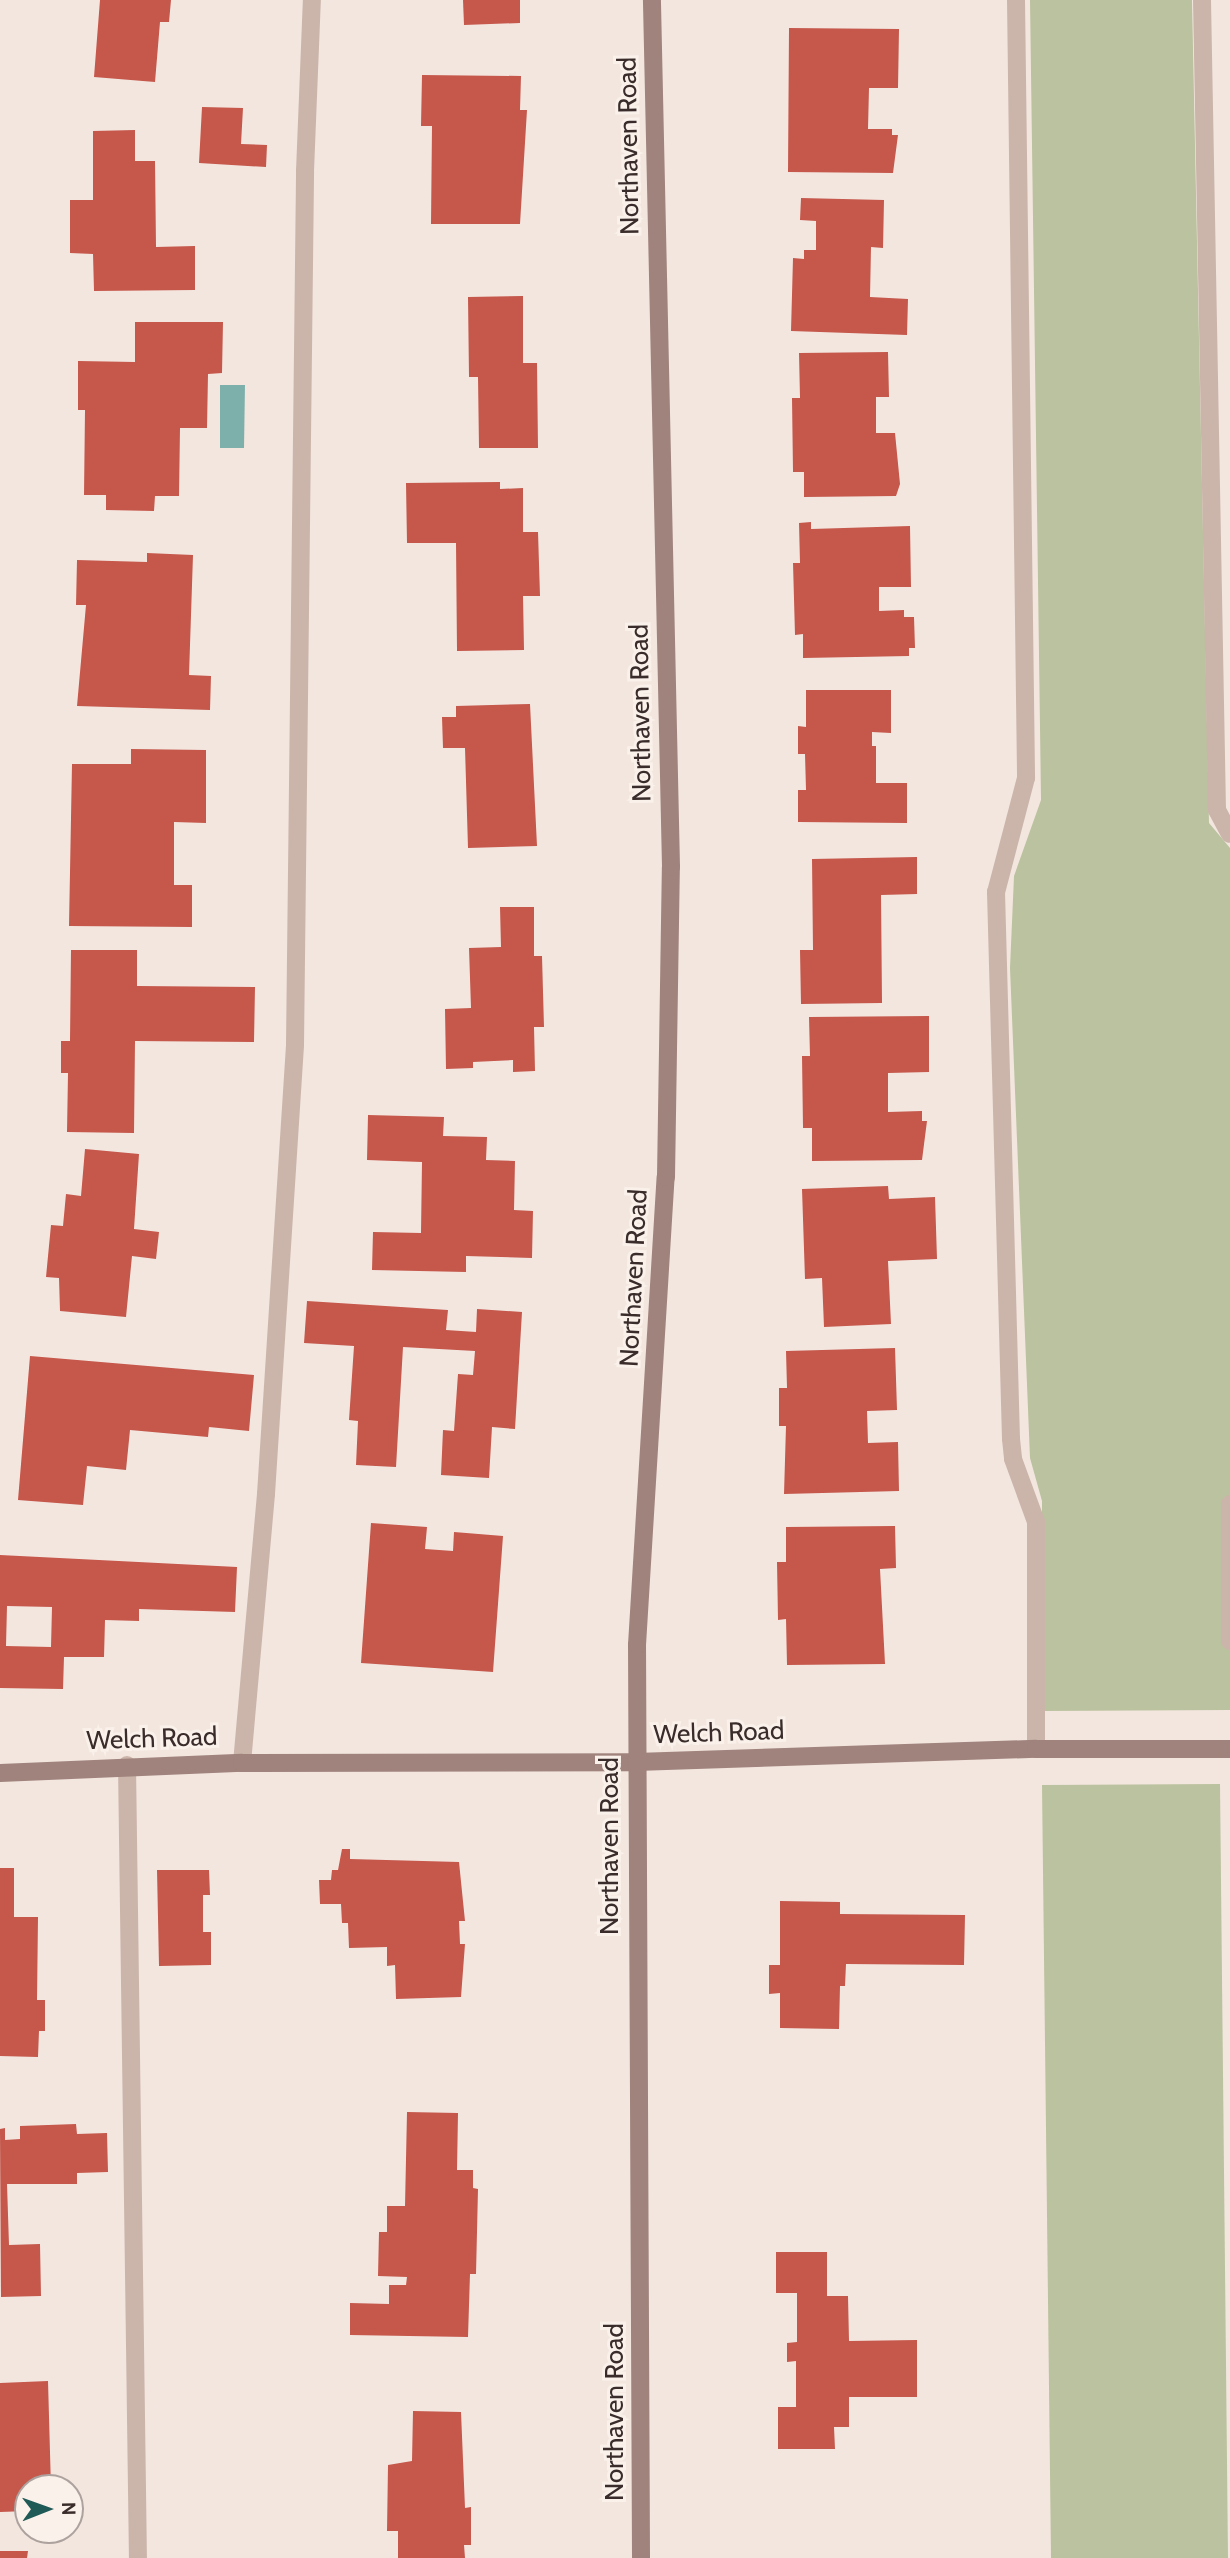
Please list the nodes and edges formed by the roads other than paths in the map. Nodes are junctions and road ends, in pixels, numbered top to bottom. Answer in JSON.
{"nodes":[{"id":1,"x":312,"y":0,"type":"edge"},
{"id":2,"x":652,"y":0,"type":"edge"},
{"id":3,"x":1016,"y":0,"type":"edge"},
{"id":4,"x":1202,"y":0,"type":"edge"},
{"id":5,"x":1230,"y":834,"type":"edge"},
{"id":6,"x":1230,"y":1504,"type":"edge"},
{"id":7,"x":1230,"y":1641,"type":"edge"},
{"id":8,"x":1036,"y":1749,"type":"junction"},
{"id":9,"x":1230,"y":1749,"type":"edge"},
{"id":10,"x":636,"y":1762,"type":"junction"},
{"id":11,"x":242,"y":1763,"type":"junction"},
{"id":12,"x":127,"y":1765,"type":"junction"},
{"id":13,"x":0,"y":1773,"type":"edge"},
{"id":14,"x":138,"y":2558,"type":"edge"},
{"id":15,"x":641,"y":2558,"type":"edge"}],
"edges":[{"from":1,"to":11,"type":"lane"},
{"from":2,"to":10,"type":"street","name":"Northaven Road"},
{"from":3,"to":8,"type":"lane"},
{"from":4,"to":5,"type":"lane"},
{"from":6,"to":7,"type":"lane"},
{"from":8,"to":9,"type":"street","name":"Welch Road"},
{"from":8,"to":10,"type":"street","name":"Welch Road"},
{"from":10,"to":11,"type":"street","name":"Welch Road"},
{"from":10,"to":15,"type":"street","name":"Northaven Road"},
{"from":11,"to":12,"type":"street","name":"Welch Road"},
{"from":12,"to":13,"type":"street","name":"Welch Road"},
{"from":12,"to":14,"type":"lane"}]}
